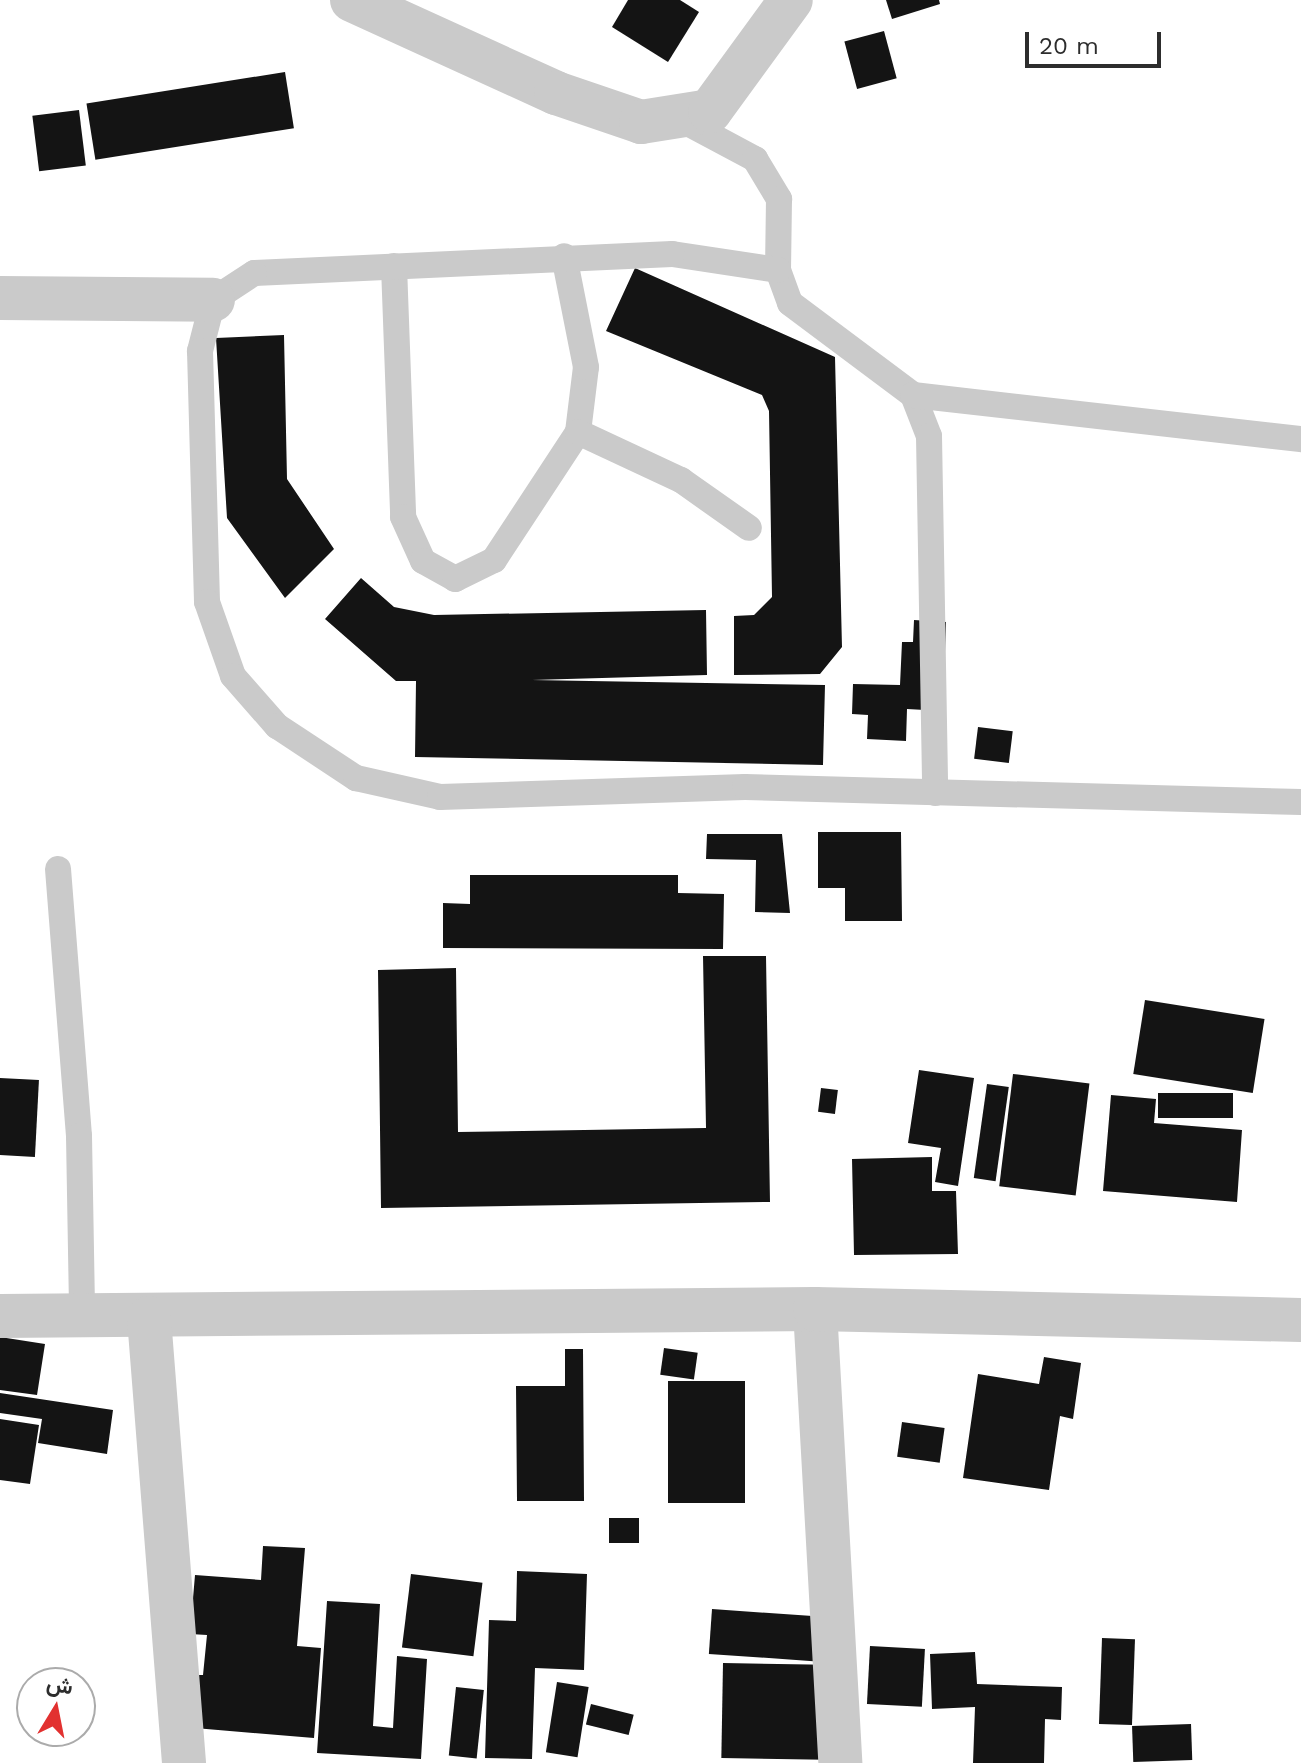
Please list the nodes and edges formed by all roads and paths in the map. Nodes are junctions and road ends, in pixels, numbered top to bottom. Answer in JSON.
{"nodes":[{"id":1,"x":791,"y":0,"type":"edge"},
{"id":2,"x":358,"y":1,"type":"edge"},
{"id":3,"x":682,"y":120,"type":"junction"},
{"id":4,"x":564,"y":256,"type":"junction"},
{"id":5,"x":394,"y":266,"type":"junction"},
{"id":6,"x":778,"y":270,"type":"junction"},
{"id":7,"x":0,"y":298,"type":"edge"},
{"id":8,"x":213,"y":300,"type":"junction"},
{"id":9,"x":913,"y":395,"type":"junction"},
{"id":10,"x":578,"y":432,"type":"junction"},
{"id":11,"x":1301,"y":439,"type":"edge"},
{"id":12,"x":749,"y":528,"type":"dead end"},
{"id":13,"x":935,"y":793,"type":"junction"},
{"id":14,"x":1301,"y":802,"type":"edge"},
{"id":15,"x":58,"y":869,"type":"dead end"},
{"id":16,"x":815,"y":1309,"type":"junction"},
{"id":17,"x":82,"y":1314,"type":"junction"},
{"id":18,"x":0,"y":1316,"type":"edge"},
{"id":19,"x":149,"y":1318,"type":"junction"},
{"id":20,"x":1301,"y":1320,"type":"edge"},
{"id":21,"x":184,"y":1763,"type":"edge"},
{"id":22,"x":840,"y":1763,"type":"edge"}],
"edges":[{"from":1,"to":3,"type":"street"},
{"from":2,"to":3,"type":"street"},
{"from":3,"to":6,"type":"lane"},
{"from":4,"to":5,"type":"lane"},
{"from":4,"to":6,"type":"lane"},
{"from":4,"to":10,"type":"lane"},
{"from":5,"to":8,"type":"lane"},
{"from":5,"to":10,"type":"lane"},
{"from":6,"to":9,"type":"lane"},
{"from":7,"to":8,"type":"street"},
{"from":8,"to":13,"type":"lane"},
{"from":9,"to":11,"type":"lane"},
{"from":9,"to":13,"type":"lane"},
{"from":10,"to":12,"type":"lane"},
{"from":13,"to":14,"type":"lane"},
{"from":15,"to":17,"type":"lane"},
{"from":16,"to":19,"type":"street"},
{"from":16,"to":20,"type":"street"},
{"from":16,"to":22,"type":"street"},
{"from":17,"to":18,"type":"street"},
{"from":17,"to":19,"type":"street"},
{"from":19,"to":21,"type":"street"}]}
